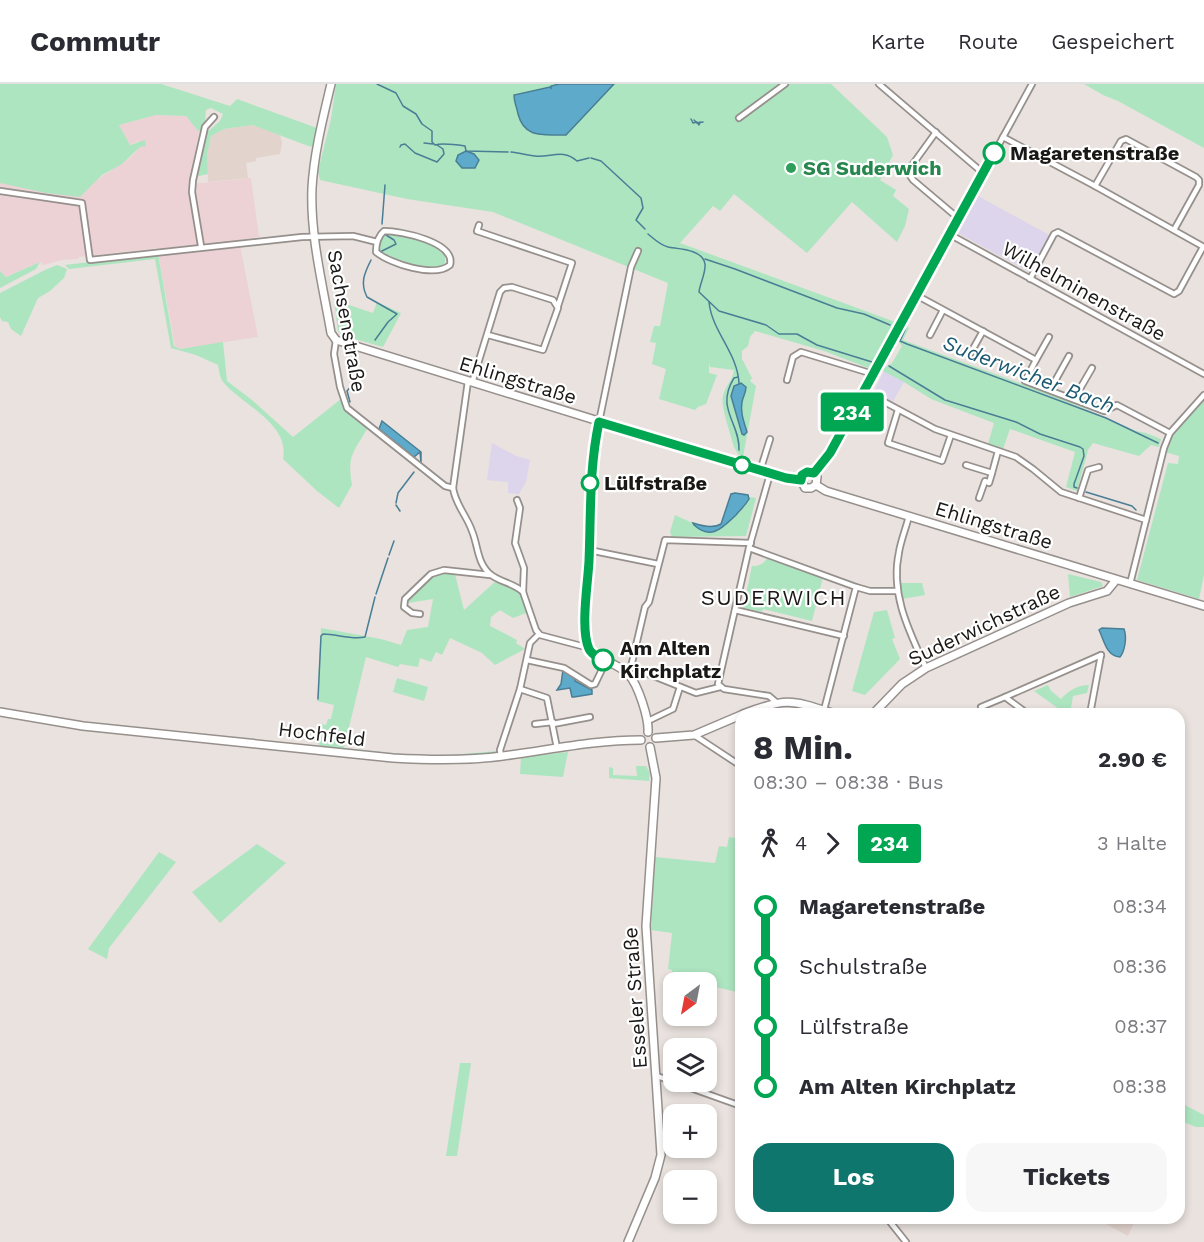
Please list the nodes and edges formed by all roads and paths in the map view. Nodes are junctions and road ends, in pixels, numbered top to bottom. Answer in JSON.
{"nodes":[{"id":1,"x":331,"y":84,"type":"edge"},
{"id":2,"x":785,"y":84,"type":"edge"},
{"id":3,"x":879,"y":84,"type":"edge"},
{"id":4,"x":1032,"y":84,"type":"edge"},
{"id":5,"x":214,"y":117,"type":"dead end"},
{"id":6,"x":739,"y":118,"type":"dead end"},
{"id":7,"x":936,"y":132,"type":"junction"},
{"id":8,"x":1003,"y":137,"type":"junction"},
{"id":9,"x":983,"y":173,"type":"junction"},
{"id":10,"x":1095,"y":186,"type":"junction"},
{"id":11,"x":0,"y":191,"type":"edge"},
{"id":12,"x":958,"y":218,"type":"junction"},
{"id":13,"x":479,"y":225,"type":"dead end"},
{"id":14,"x":1174,"y":230,"type":"junction"},
{"id":15,"x":949,"y":234,"type":"junction"},
{"id":16,"x":315,"y":237,"type":"junction"},
{"id":17,"x":377,"y":242,"type":"junction"},
{"id":18,"x":201,"y":246,"type":"junction"},
{"id":19,"x":1204,"y":247,"type":"edge"},
{"id":20,"x":638,"y":250,"type":"dead end"},
{"id":21,"x":1030,"y":279,"type":"junction"},
{"id":22,"x":916,"y":295,"type":"junction"},
{"id":23,"x":558,"y":308,"type":"junction"},
{"id":24,"x":943,"y":310,"type":"junction"},
{"id":25,"x":983,"y":331,"type":"junction"},
{"id":26,"x":488,"y":335,"type":"junction"},
{"id":27,"x":930,"y":335,"type":"dead end"},
{"id":28,"x":1049,"y":337,"type":"dead end"},
{"id":29,"x":336,"y":340,"type":"junction"},
{"id":30,"x":970,"y":354,"type":"dead end"},
{"id":31,"x":1069,"y":356,"type":"dead end"},
{"id":32,"x":1036,"y":360,"type":"junction"},
{"id":33,"x":1092,"y":368,"type":"dead end"},
{"id":34,"x":873,"y":374,"type":"junction"},
{"id":35,"x":1204,"y":374,"type":"edge"},
{"id":36,"x":787,"y":380,"type":"dead end"},
{"id":37,"x":470,"y":382,"type":"junction"},
{"id":38,"x":1050,"y":390,"type":"junction"},
{"id":39,"x":864,"y":391,"type":"junction"},
{"id":40,"x":1204,"y":395,"type":"edge"},
{"id":41,"x":1074,"y":399,"type":"junction"},
{"id":42,"x":898,"y":410,"type":"junction"},
{"id":43,"x":599,"y":422,"type":"junction"},
{"id":44,"x":1170,"y":433,"type":"junction"},
{"id":45,"x":951,"y":435,"type":"junction"},
{"id":46,"x":770,"y":439,"type":"dead end"},
{"id":47,"x":999,"y":450,"type":"junction"},
{"id":48,"x":966,"y":465,"type":"dead end"},
{"id":49,"x":1099,"y":467,"type":"dead end"},
{"id":50,"x":760,"y":471,"type":"junction"},
{"id":51,"x":814,"y":473,"type":"junction"},
{"id":52,"x":992,"y":473,"type":"junction"},
{"id":53,"x":770,"y":474,"type":"junction"},
{"id":54,"x":801,"y":480,"type":"junction"},
{"id":55,"x":816,"y":485,"type":"junction"},
{"id":56,"x":453,"y":488,"type":"junction"},
{"id":57,"x":980,"y":498,"type":"dead end"},
{"id":58,"x":1079,"y":498,"type":"junction"},
{"id":59,"x":517,"y":500,"type":"dead end"},
{"id":60,"x":909,"y":516,"type":"junction"},
{"id":61,"x":1146,"y":520,"type":"junction"},
{"id":62,"x":750,"y":546,"type":"junction"},
{"id":63,"x":589,"y":550,"type":"junction"},
{"id":64,"x":658,"y":564,"type":"junction"},
{"id":65,"x":490,"y":575,"type":"junction"},
{"id":66,"x":1116,"y":580,"type":"junction"},
{"id":67,"x":1130,"y":584,"type":"junction"},
{"id":68,"x":856,"y":587,"type":"junction"},
{"id":69,"x":897,"y":591,"type":"junction"},
{"id":70,"x":524,"y":592,"type":"junction"},
{"id":71,"x":1204,"y":606,"type":"edge"},
{"id":72,"x":735,"y":610,"type":"junction"},
{"id":73,"x":420,"y":614,"type":"dead end"},
{"id":74,"x":539,"y":634,"type":"junction"},
{"id":75,"x":844,"y":636,"type":"junction"},
{"id":76,"x":589,"y":648,"type":"junction"},
{"id":77,"x":527,"y":660,"type":"junction"},
{"id":78,"x":606,"y":661,"type":"junction"},
{"id":79,"x":926,"y":668,"type":"junction"},
{"id":80,"x":629,"y":670,"type":"junction"},
{"id":81,"x":680,"y":687,"type":"junction"},
{"id":82,"x":720,"y":687,"type":"junction"},
{"id":83,"x":520,"y":689,"type":"junction"},
{"id":84,"x":1005,"y":697,"type":"junction"},
{"id":85,"x":776,"y":702,"type":"junction"},
{"id":86,"x":981,"y":707,"type":"dead end"},
{"id":87,"x":759,"y":708,"type":"edge"},
{"id":88,"x":818,"y":708,"type":"edge"},
{"id":89,"x":825,"y":708,"type":"edge"},
{"id":90,"x":879,"y":708,"type":"edge"},
{"id":91,"x":1020,"y":708,"type":"edge"},
{"id":92,"x":1091,"y":708,"type":"edge"},
{"id":93,"x":0,"y":712,"type":"edge"},
{"id":94,"x":590,"y":717,"type":"dead end"},
{"id":95,"x":735,"y":717,"type":"edge"},
{"id":96,"x":648,"y":721,"type":"junction"},
{"id":97,"x":553,"y":723,"type":"junction"},
{"id":98,"x":535,"y":724,"type":"dead end"},
{"id":99,"x":648,"y":732,"type":"junction"},
{"id":100,"x":694,"y":735,"type":"junction"},
{"id":101,"x":656,"y":738,"type":"junction"},
{"id":102,"x":641,"y":740,"type":"junction"},
{"id":103,"x":650,"y":747,"type":"junction"},
{"id":104,"x":557,"y":748,"type":"junction"},
{"id":105,"x":501,"y":757,"type":"junction"},
{"id":106,"x":735,"y":762,"type":"edge"},
{"id":107,"x":657,"y":1076,"type":"junction"},
{"id":108,"x":735,"y":1104,"type":"edge"},
{"id":109,"x":892,"y":1224,"type":"edge"},
{"id":110,"x":628,"y":1242,"type":"edge"},
{"id":111,"x":906,"y":1242,"type":"edge"}],
"edges":[{"from":1,"to":16,"type":"street","name":"Sachsenstraße"},
{"from":2,"to":6,"type":"street"},
{"from":3,"to":7,"type":"street"},
{"from":4,"to":8,"type":"street"},
{"from":5,"to":18,"type":"street"},
{"from":7,"to":9,"type":"street"},
{"from":7,"to":12,"type":"street"},
{"from":8,"to":9,"type":"street"},
{"from":8,"to":10,"type":"street"},
{"from":9,"to":12,"type":"street"},
{"from":10,"to":14,"type":"street"},
{"from":10,"to":14,"type":"street"},
{"from":11,"to":18,"type":"street"},
{"from":12,"to":15,"type":"street"},
{"from":13,"to":23,"type":"street"},
{"from":14,"to":19,"type":"street"},
{"from":15,"to":21,"type":"street","name":"Wilhelminenstraße"},
{"from":15,"to":22,"type":"street"},
{"from":16,"to":17,"type":"street"},
{"from":16,"to":18,"type":"street"},
{"from":16,"to":29,"type":"street","name":"Sachsenstraße"},
{"from":17,"to":17,"type":"street"},
{"from":19,"to":21,"type":"street"},
{"from":20,"to":43,"type":"street"},
{"from":21,"to":35,"type":"street","name":"Wilhelminenstraße"},
{"from":22,"to":24,"type":"street"},
{"from":22,"to":34,"type":"street"},
{"from":23,"to":26,"type":"street"},
{"from":23,"to":26,"type":"street"},
{"from":24,"to":25,"type":"street"},
{"from":24,"to":27,"type":"street"},
{"from":25,"to":30,"type":"street"},
{"from":25,"to":32,"type":"street"},
{"from":26,"to":37,"type":"street"},
{"from":28,"to":32,"type":"street"},
{"from":29,"to":37,"type":"street","name":"Ehlingstraße"},
{"from":29,"to":56,"type":"street","name":"Sachsenstraße"},
{"from":31,"to":38,"type":"street"},
{"from":32,"to":38,"type":"street"},
{"from":33,"to":41,"type":"street"},
{"from":34,"to":36,"type":"street"},
{"from":34,"to":39,"type":"street"},
{"from":37,"to":43,"type":"street","name":"Ehlingstraße"},
{"from":37,"to":56,"type":"street"},
{"from":38,"to":41,"type":"street"},
{"from":39,"to":42,"type":"street"},
{"from":39,"to":51,"type":"street"},
{"from":40,"to":44,"type":"street"},
{"from":41,"to":44,"type":"street"},
{"from":42,"to":45,"type":"street"},
{"from":42,"to":45,"type":"street"},
{"from":43,"to":50,"type":"street","name":"Ehlingstraße"},
{"from":43,"to":63,"type":"street"},
{"from":44,"to":61,"type":"street"},
{"from":45,"to":47,"type":"street"},
{"from":46,"to":50,"type":"street"},
{"from":47,"to":52,"type":"street"},
{"from":47,"to":58,"type":"street"},
{"from":48,"to":52,"type":"street"},
{"from":49,"to":58,"type":"street"},
{"from":50,"to":53,"type":"street","name":"Ehlingstraße"},
{"from":51,"to":54,"type":"street"},
{"from":51,"to":55,"type":"street"},
{"from":52,"to":57,"type":"street"},
{"from":53,"to":54,"type":"street","name":"Ehlingstraße"},
{"from":53,"to":62,"type":"street"},
{"from":54,"to":55,"type":"street","name":"Ehlingstraße"},
{"from":55,"to":60,"type":"street","name":"Ehlingstraße"},
{"from":56,"to":65,"type":"street"},
{"from":58,"to":61,"type":"street"},
{"from":59,"to":70,"type":"street"},
{"from":60,"to":66,"type":"street","name":"Ehlingstraße"},
{"from":60,"to":69,"type":"street"},
{"from":61,"to":67,"type":"street"},
{"from":62,"to":64,"type":"street"},
{"from":62,"to":68,"type":"street"},
{"from":62,"to":72,"type":"street"},
{"from":63,"to":64,"type":"street"},
{"from":63,"to":76,"type":"street"},
{"from":64,"to":80,"type":"street"},
{"from":65,"to":70,"type":"street"},
{"from":65,"to":73,"type":"street"},
{"from":66,"to":67,"type":"street","name":"Ehlingstraße"},
{"from":66,"to":79,"type":"street","name":"Suderwichstraße"},
{"from":67,"to":71,"type":"street"},
{"from":68,"to":69,"type":"street"},
{"from":68,"to":75,"type":"street"},
{"from":69,"to":79,"type":"street"},
{"from":70,"to":74,"type":"street"},
{"from":72,"to":75,"type":"street"},
{"from":72,"to":82,"type":"street"},
{"from":74,"to":76,"type":"street"},
{"from":74,"to":77,"type":"street"},
{"from":75,"to":89,"type":"street"},
{"from":76,"to":78,"type":"street"},
{"from":77,"to":78,"type":"street"},
{"from":77,"to":83,"type":"street"},
{"from":78,"to":80,"type":"street"},
{"from":79,"to":90,"type":"street","name":"Suderwichstraße"},
{"from":80,"to":81,"type":"street"},
{"from":80,"to":96,"type":"street"},
{"from":81,"to":82,"type":"street"},
{"from":81,"to":96,"type":"street"},
{"from":82,"to":85,"type":"street"},
{"from":83,"to":97,"type":"street"},
{"from":83,"to":105,"type":"street"},
{"from":84,"to":86,"type":"street"},
{"from":84,"to":91,"type":"street"},
{"from":84,"to":92,"type":"street"},
{"from":85,"to":87,"type":"street"},
{"from":85,"to":88,"type":"street"},
{"from":93,"to":105,"type":"street","name":"Hochfeld"},
{"from":94,"to":97,"type":"street"},
{"from":95,"to":100,"type":"street"},
{"from":96,"to":99,"type":"street"},
{"from":97,"to":98,"type":"street"},
{"from":97,"to":104,"type":"street"},
{"from":99,"to":101,"type":"street"},
{"from":99,"to":102,"type":"street"},
{"from":100,"to":101,"type":"street"},
{"from":100,"to":106,"type":"street"},
{"from":101,"to":103,"type":"street"},
{"from":102,"to":103,"type":"street"},
{"from":102,"to":104,"type":"street","name":"Hochfeld"},
{"from":103,"to":107,"type":"street","name":"Esseler Straße"},
{"from":104,"to":105,"type":"street","name":"Hochfeld"},
{"from":107,"to":108,"type":"street"},
{"from":107,"to":110,"type":"street","name":"Esseler Straße"},
{"from":109,"to":111,"type":"street"}]}
